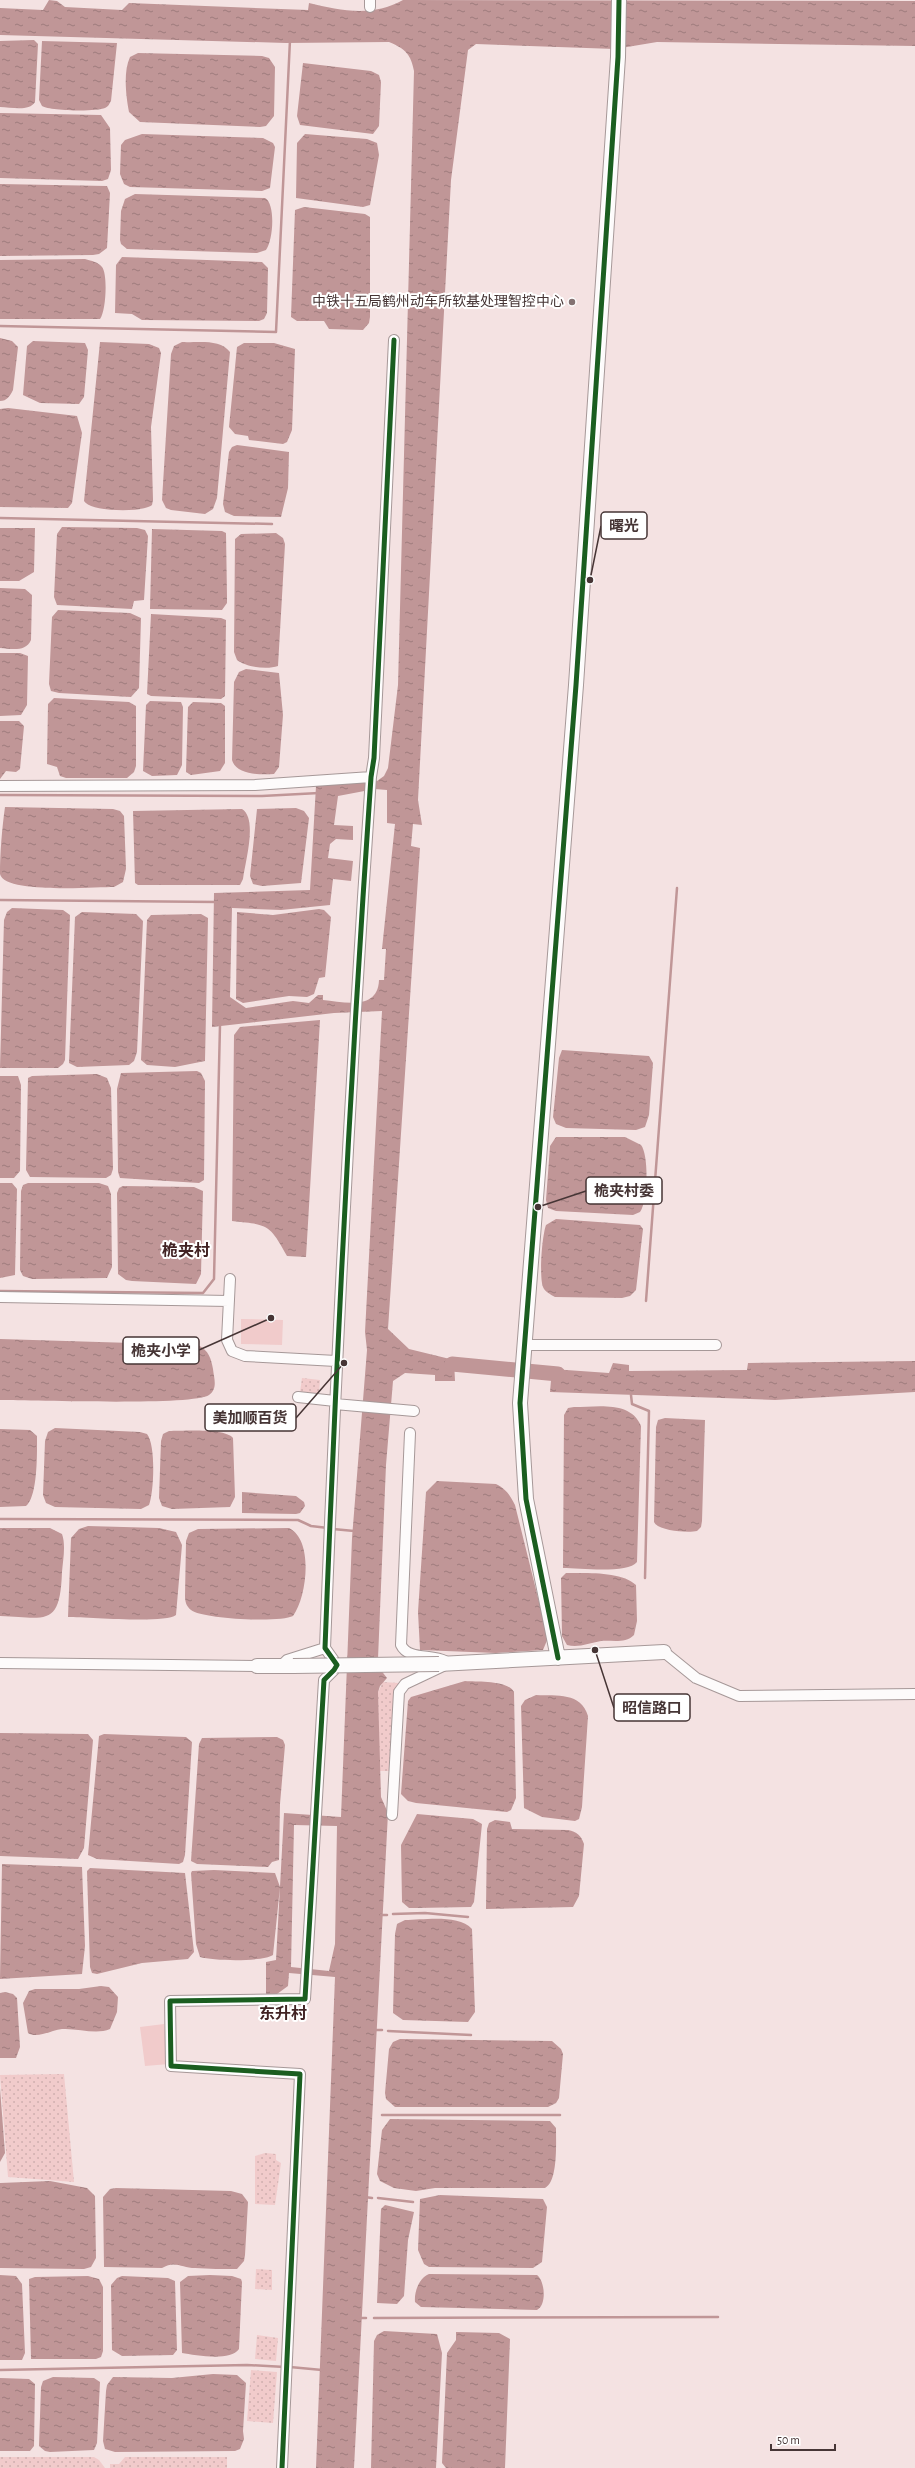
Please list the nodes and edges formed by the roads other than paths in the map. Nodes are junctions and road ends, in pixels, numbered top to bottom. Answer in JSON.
{"nodes":[{"id":1,"x":619,"y":1,"type":"edge"},
{"id":2,"x":394,"y":340,"type":"dead end"},
{"id":3,"x":370,"y":776,"type":"junction"},
{"id":4,"x":0,"y":786,"type":"edge"},
{"id":5,"x":230,"y":1279,"type":"dead end"},
{"id":6,"x":0,"y":1297,"type":"edge"},
{"id":7,"x":229,"y":1301,"type":"junction"},
{"id":8,"x":524,"y":1345,"type":"junction"},
{"id":9,"x":716,"y":1345,"type":"dead end"},
{"id":10,"x":336,"y":1361,"type":"junction"},
{"id":11,"x":298,"y":1397,"type":"dead end"},
{"id":12,"x":335,"y":1402,"type":"junction"},
{"id":13,"x":414,"y":1411,"type":"dead end"},
{"id":14,"x":410,"y":1433,"type":"dead end"},
{"id":15,"x":325,"y":1648,"type":"junction"},
{"id":16,"x":664,"y":1652,"type":"joint"},
{"id":17,"x":558,"y":1658,"type":"junction"},
{"id":18,"x":0,"y":1663,"type":"edge"},
{"id":19,"x":444,"y":1664,"type":"junction"},
{"id":20,"x":257,"y":1666,"type":"joint"},
{"id":21,"x":287,"y":1666,"type":"junction"},
{"id":22,"x":915,"y":1694,"type":"edge"},
{"id":23,"x":392,"y":1815,"type":"dead end"},
{"id":24,"x":282,"y":2468,"type":"edge"}],
"edges":[{"from":1,"to":8,"type":"street"},
{"from":2,"to":3,"type":"street"},
{"from":3,"to":4,"type":"street"},
{"from":3,"to":10,"type":"street"},
{"from":5,"to":7,"type":"street"},
{"from":6,"to":7,"type":"street"},
{"from":7,"to":10,"type":"street"},
{"from":8,"to":9,"type":"street"},
{"from":8,"to":17,"type":"street"},
{"from":10,"to":12,"type":"street"},
{"from":11,"to":12,"type":"street"},
{"from":12,"to":13,"type":"street"},
{"from":12,"to":15,"type":"street"},
{"from":14,"to":19,"type":"street"},
{"from":15,"to":21,"type":"street"},
{"from":15,"to":24,"type":"street"},
{"from":16,"to":17,"type":"street"},
{"from":16,"to":22,"type":"street"},
{"from":17,"to":19,"type":"street"},
{"from":18,"to":20,"type":"street"},
{"from":19,"to":21,"type":"street","bridge":true},
{"from":19,"to":23,"type":"street"},
{"from":20,"to":21,"type":"street"}]}
